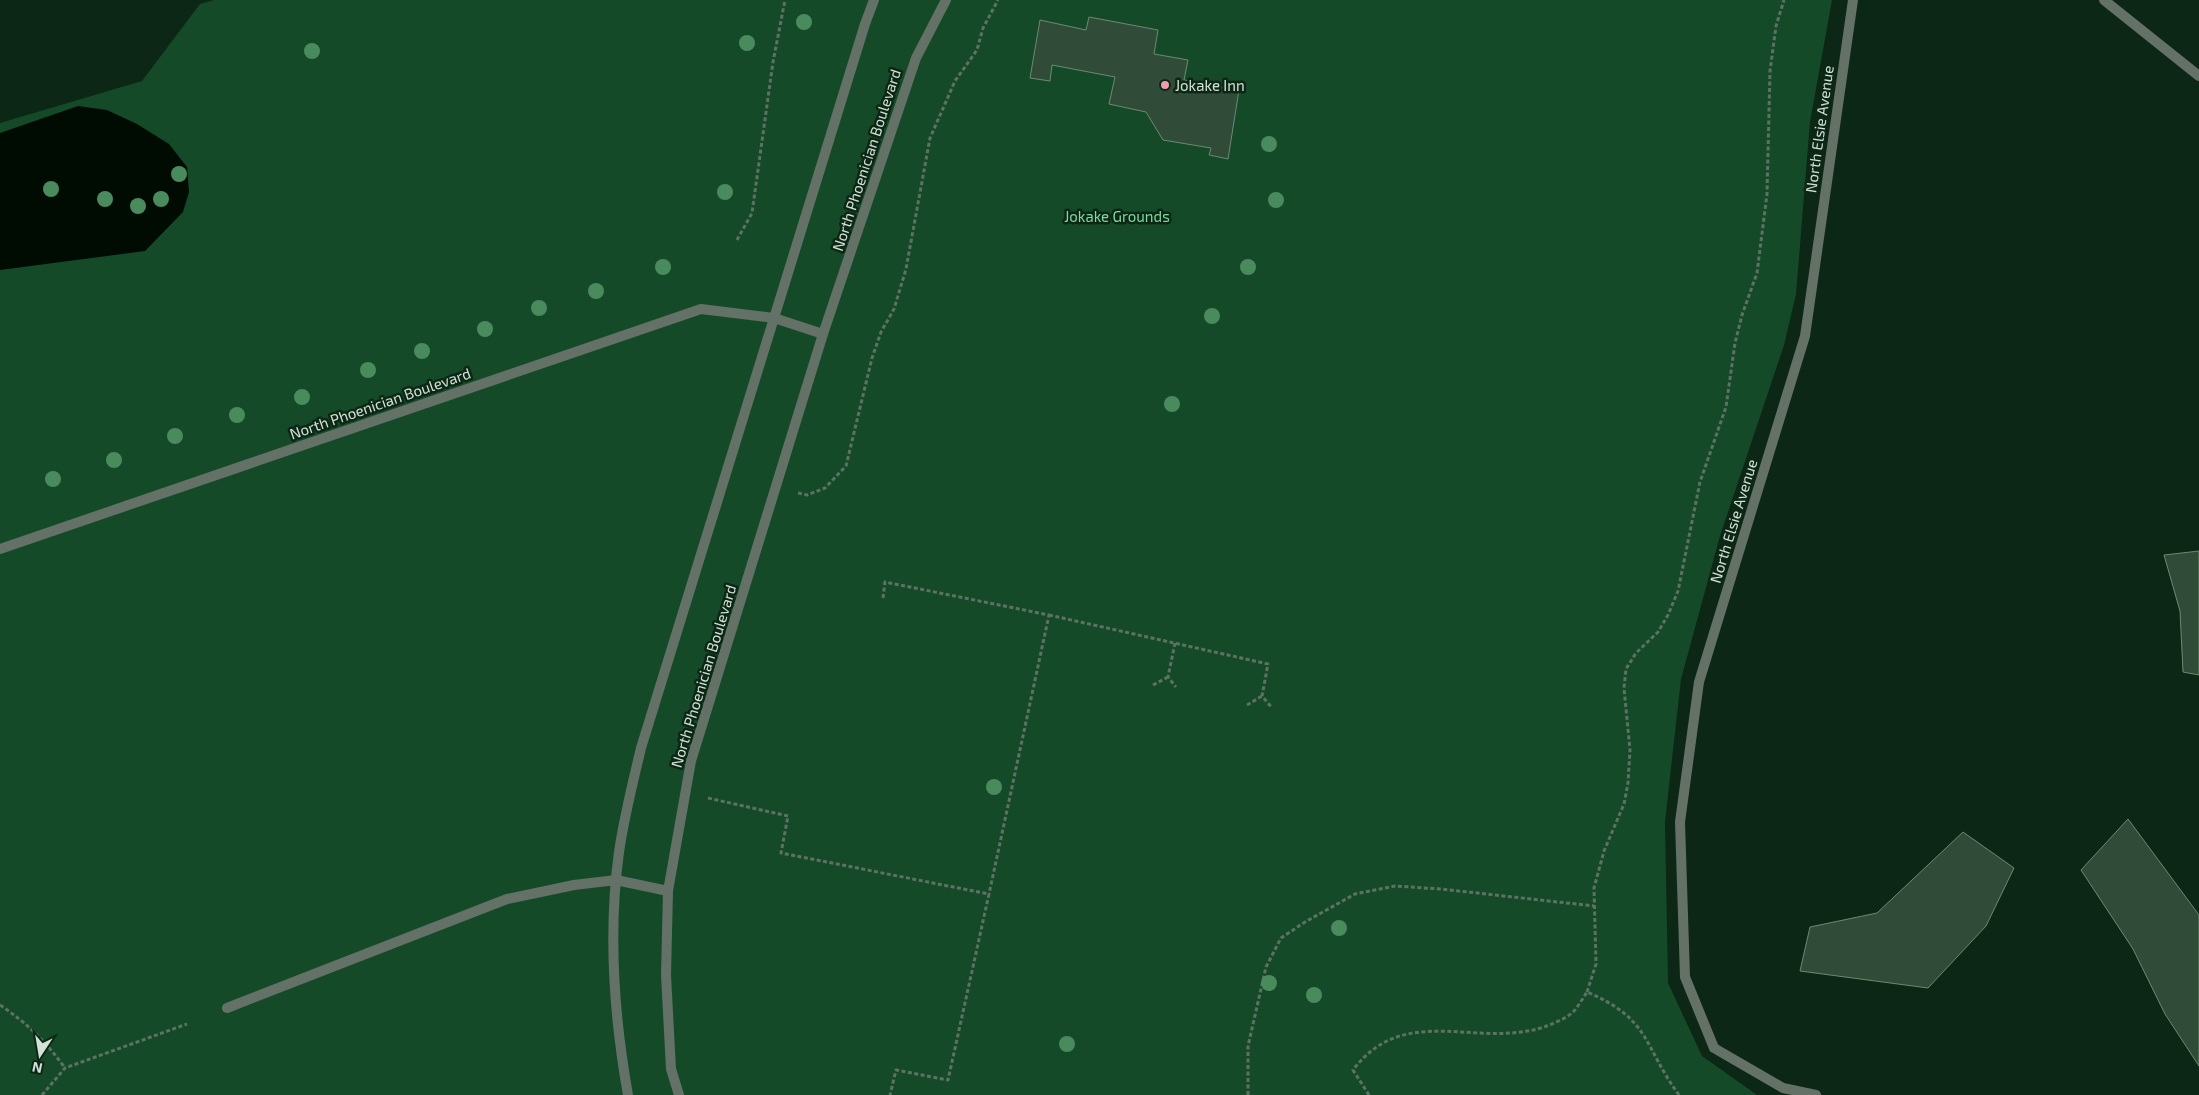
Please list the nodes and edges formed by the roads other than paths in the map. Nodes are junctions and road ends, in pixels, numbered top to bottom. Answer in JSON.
{"nodes":[{"id":1,"x":874,"y":0,"type":"edge"},
{"id":2,"x":946,"y":0,"type":"edge"},
{"id":3,"x":1853,"y":0,"type":"edge"},
{"id":4,"x":2104,"y":0,"type":"edge"},
{"id":5,"x":2199,"y":76,"type":"edge"},
{"id":6,"x":774,"y":318,"type":"junction"},
{"id":7,"x":823,"y":334,"type":"junction"},
{"id":8,"x":0,"y":549,"type":"edge"},
{"id":9,"x":616,"y":880,"type":"junction"},
{"id":10,"x":668,"y":891,"type":"junction"},
{"id":11,"x":227,"y":1008,"type":"dead end"},
{"id":12,"x":628,"y":1095,"type":"edge"},
{"id":13,"x":679,"y":1095,"type":"edge"},
{"id":14,"x":1816,"y":1095,"type":"edge"}],
"edges":[{"from":1,"to":6,"type":"street"},
{"from":2,"to":7,"type":"street","name":"North Phoenician Boulevard"},
{"from":3,"to":14,"type":"street","name":"North Elsie Avenue"},
{"from":4,"to":5,"type":"street"},
{"from":6,"to":7,"type":"street","name":"North Phoenician Boulevard"},
{"from":6,"to":8,"type":"street","name":"North Phoenician Boulevard"},
{"from":6,"to":9,"type":"street"},
{"from":7,"to":10,"type":"street","name":"North Phoenician Boulevard"},
{"from":9,"to":10,"type":"street"},
{"from":9,"to":11,"type":"street"},
{"from":9,"to":12,"type":"street"},
{"from":10,"to":13,"type":"street","name":"North Phoenician Boulevard"}]}
